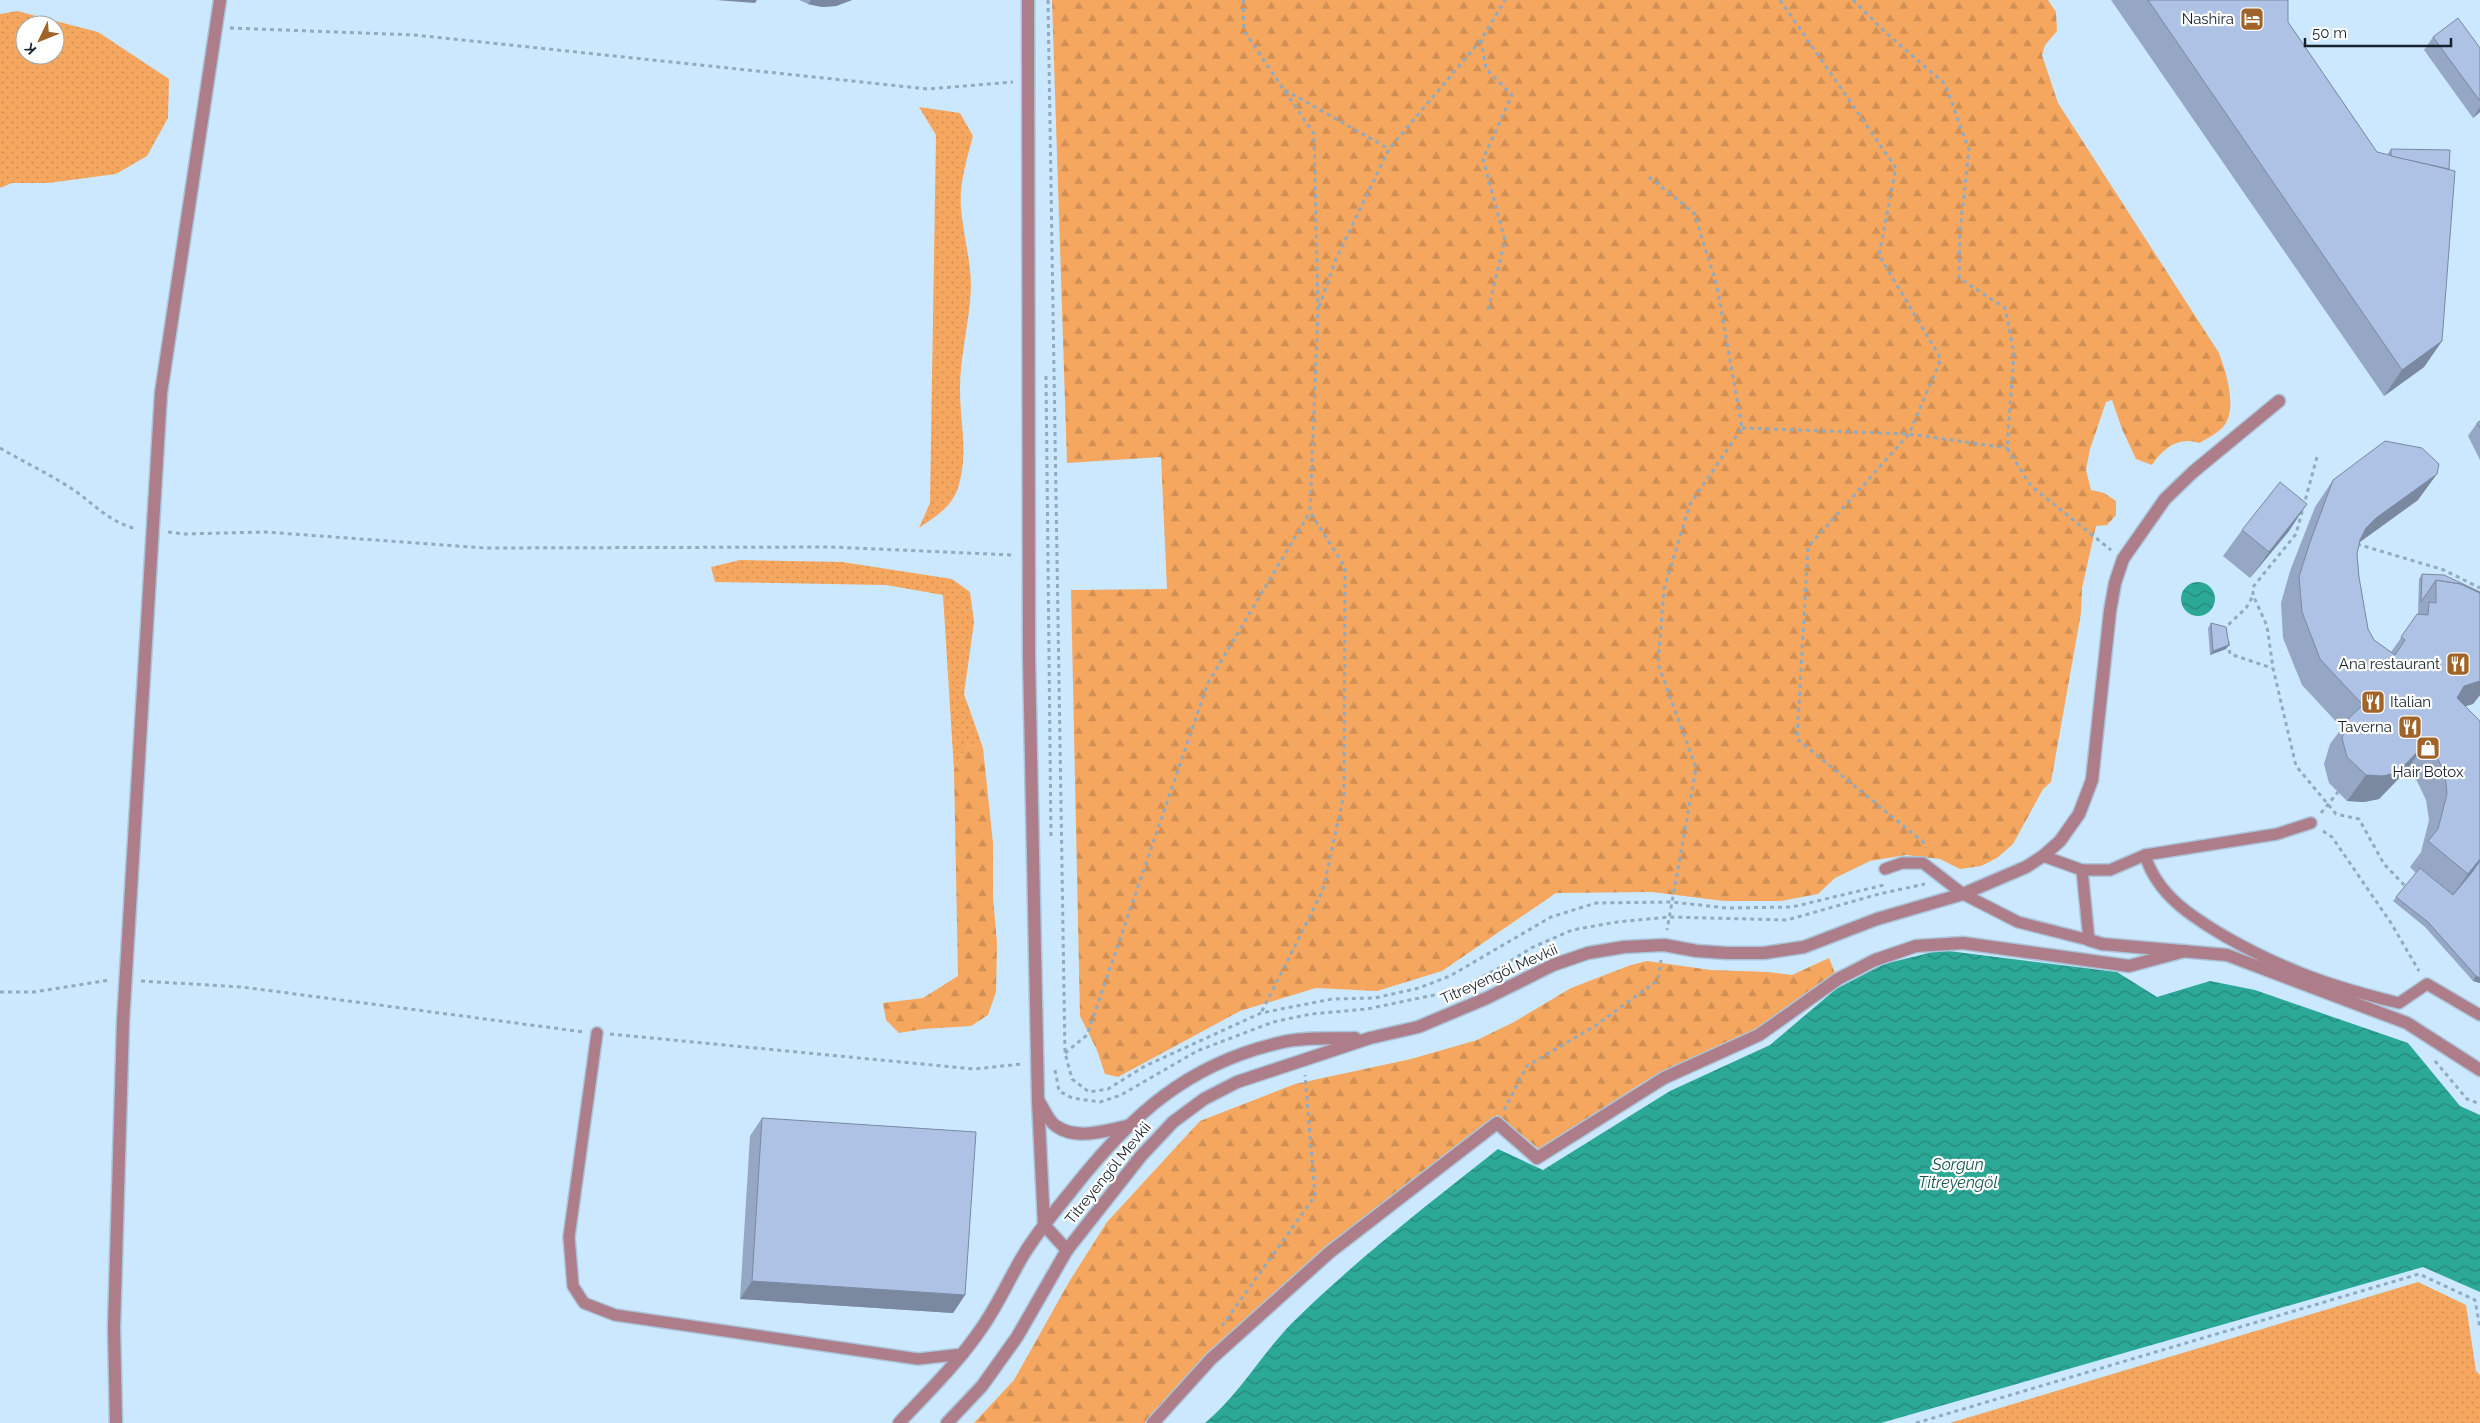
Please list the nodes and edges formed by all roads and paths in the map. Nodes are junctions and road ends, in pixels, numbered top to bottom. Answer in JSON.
{"nodes":[{"id":1,"x":220,"y":0,"type":"edge"},
{"id":2,"x":1028,"y":0,"type":"edge"},
{"id":3,"x":1043,"y":0,"type":"edge"},
{"id":4,"x":1048,"y":0,"type":"edge"},
{"id":5,"x":1243,"y":0,"type":"edge"},
{"id":6,"x":1505,"y":0,"type":"edge"},
{"id":7,"x":1780,"y":0,"type":"edge"},
{"id":8,"x":1853,"y":0,"type":"edge"},
{"id":9,"x":214,"y":27,"type":"junction"},
{"id":10,"x":1481,"y":40,"type":"junction"},
{"id":11,"x":1027,"y":81,"type":"junction"},
{"id":12,"x":1044,"y":89,"type":"dead end"},
{"id":13,"x":1284,"y":89,"type":"junction"},
{"id":14,"x":1389,"y":149,"type":"junction"},
{"id":15,"x":1649,"y":177,"type":"dead end"},
{"id":16,"x":1318,"y":310,"type":"junction"},
{"id":17,"x":1488,"y":310,"type":"dead end"},
{"id":18,"x":1046,"y":367,"type":"dead end"},
{"id":19,"x":2279,"y":401,"type":"dead end"},
{"id":20,"x":1742,"y":428,"type":"junction"},
{"id":21,"x":1909,"y":434,"type":"junction"},
{"id":22,"x":0,"y":448,"type":"edge"},
{"id":23,"x":2006,"y":448,"type":"junction"},
{"id":24,"x":2317,"y":457,"type":"dead end"},
{"id":25,"x":1310,"y":512,"type":"junction"},
{"id":26,"x":153,"y":529,"type":"junction"},
{"id":27,"x":2357,"y":544,"type":"edge"},
{"id":28,"x":1029,"y":556,"type":"junction"},
{"id":29,"x":2123,"y":559,"type":"junction"},
{"id":30,"x":2480,"y":588,"type":"edge"},
{"id":31,"x":2253,"y":595,"type":"junction"},
{"id":32,"x":2272,"y":668,"type":"junction"},
{"id":33,"x":2338,"y":792,"type":"dead end"},
{"id":34,"x":2328,"y":806,"type":"junction"},
{"id":35,"x":2311,"y":823,"type":"junction"},
{"id":36,"x":1051,"y":842,"type":"dead end"},
{"id":37,"x":2145,"y":855,"type":"junction"},
{"id":38,"x":2043,"y":856,"type":"junction"},
{"id":39,"x":1885,"y":869,"type":"dead end"},
{"id":40,"x":2082,"y":870,"type":"junction"},
{"id":41,"x":1939,"y":873,"type":"junction"},
{"id":42,"x":1886,"y":884,"type":"dead end"},
{"id":43,"x":2413,"y":893,"type":"edge"},
{"id":44,"x":1964,"y":894,"type":"junction"},
{"id":45,"x":1672,"y":902,"type":"junction"},
{"id":46,"x":2089,"y":940,"type":"junction"},
{"id":47,"x":1664,"y":945,"type":"junction"},
{"id":48,"x":2185,"y":951,"type":"junction"},
{"id":49,"x":125,"y":980,"type":"junction"},
{"id":50,"x":2427,"y":984,"type":"junction"},
{"id":51,"x":0,"y":992,"type":"edge"},
{"id":52,"x":1261,"y":1013,"type":"junction"},
{"id":53,"x":2480,"y":1015,"type":"edge"},
{"id":54,"x":597,"y":1033,"type":"junction"},
{"id":55,"x":1370,"y":1038,"type":"junction"},
{"id":56,"x":1065,"y":1053,"type":"junction"},
{"id":57,"x":2431,"y":1056,"type":"dead end"},
{"id":58,"x":1304,"y":1060,"type":"junction"},
{"id":59,"x":1037,"y":1062,"type":"junction"},
{"id":60,"x":1054,"y":1068,"type":"dead end"},
{"id":61,"x":2480,"y":1070,"type":"edge"},
{"id":62,"x":1080,"y":1099,"type":"dead end"},
{"id":63,"x":1038,"y":1100,"type":"junction"},
{"id":64,"x":2480,"y":1104,"type":"edge"},
{"id":65,"x":1497,"y":1123,"type":"junction"},
{"id":66,"x":1129,"y":1126,"type":"junction"},
{"id":67,"x":1044,"y":1226,"type":"junction"},
{"id":68,"x":1067,"y":1250,"type":"junction"},
{"id":69,"x":2480,"y":1328,"type":"edge"},
{"id":70,"x":1216,"y":1334,"type":"dead end"},
{"id":71,"x":963,"y":1354,"type":"junction"},
{"id":72,"x":116,"y":1423,"type":"edge"},
{"id":73,"x":899,"y":1423,"type":"edge"},
{"id":74,"x":947,"y":1423,"type":"edge"},
{"id":75,"x":1153,"y":1423,"type":"edge"},
{"id":76,"x":1916,"y":1423,"type":"edge"}],
"edges":[{"from":1,"to":9,"type":"street"},
{"from":2,"to":11,"type":"street"},
{"from":3,"to":12,"type":"path"},
{"from":4,"to":56,"type":"path"},
{"from":5,"to":13,"type":"path"},
{"from":6,"to":10,"type":"path"},
{"from":7,"to":21,"type":"path"},
{"from":8,"to":23,"type":"path"},
{"from":9,"to":11,"type":"path"},
{"from":9,"to":26,"type":"street"},
{"from":10,"to":14,"type":"path"},
{"from":10,"to":17,"type":"path"},
{"from":11,"to":28,"type":"street"},
{"from":13,"to":14,"type":"path"},
{"from":13,"to":16,"type":"path"},
{"from":14,"to":16,"type":"path"},
{"from":15,"to":20,"type":"path"},
{"from":16,"to":25,"type":"path"},
{"from":18,"to":36,"type":"path"},
{"from":19,"to":29,"type":"street","name":"Titreyengöl Mevkii"},
{"from":20,"to":21,"type":"path"},
{"from":20,"to":45,"type":"path"},
{"from":21,"to":23,"type":"path"},
{"from":21,"to":41,"type":"path"},
{"from":22,"to":26,"type":"path"},
{"from":23,"to":29,"type":"path"},
{"from":24,"to":31,"type":"path"},
{"from":25,"to":52,"type":"path"},
{"from":25,"to":56,"type":"path"},
{"from":26,"to":28,"type":"path"},
{"from":26,"to":49,"type":"street"},
{"from":27,"to":30,"type":"path"},
{"from":28,"to":59,"type":"street"},
{"from":29,"to":38,"type":"street","name":"Titreyengöl Mevkii"},
{"from":31,"to":32,"type":"path"},
{"from":31,"to":32,"type":"path"},
{"from":32,"to":34,"type":"path"},
{"from":33,"to":34,"type":"path"},
{"from":34,"to":35,"type":"path"},
{"from":34,"to":43,"type":"path"},
{"from":35,"to":37,"type":"lane"},
{"from":35,"to":50,"type":"path"},
{"from":37,"to":40,"type":"lane"},
{"from":37,"to":50,"type":"lane"},
{"from":38,"to":40,"type":"lane"},
{"from":38,"to":44,"type":"street","name":"Titreyengöl Mevkii"},
{"from":39,"to":41,"type":"lane"},
{"from":40,"to":46,"type":"lane"},
{"from":41,"to":44,"type":"lane"},
{"from":42,"to":45,"type":"path"},
{"from":44,"to":46,"type":"lane"},
{"from":44,"to":47,"type":"street","name":"Titreyengöl Mevkii"},
{"from":45,"to":47,"type":"path"},
{"from":45,"to":52,"type":"path"},
{"from":46,"to":48,"type":"street"},
{"from":47,"to":55,"type":"street","name":"Titreyengöl Mevkii"},
{"from":47,"to":65,"type":"path"},
{"from":48,"to":61,"type":"street"},
{"from":48,"to":65,"type":"street"},
{"from":49,"to":51,"type":"path"},
{"from":49,"to":54,"type":"path"},
{"from":49,"to":72,"type":"street"},
{"from":50,"to":53,"type":"lane"},
{"from":52,"to":56,"type":"path"},
{"from":54,"to":59,"type":"path"},
{"from":54,"to":71,"type":"lane"},
{"from":55,"to":58,"type":"street","name":"Titreyengöl Mevkii"},
{"from":55,"to":66,"type":"street","name":"Titreyengöl Mevkii"},
{"from":57,"to":64,"type":"path"},
{"from":58,"to":68,"type":"street","name":"Titreyengöl Mevkii"},
{"from":58,"to":70,"type":"path"},
{"from":59,"to":63,"type":"street"},
{"from":60,"to":62,"type":"path"},
{"from":63,"to":66,"type":"street","name":"Titreyengöl Mevkii"},
{"from":63,"to":67,"type":"street"},
{"from":65,"to":75,"type":"street"},
{"from":66,"to":67,"type":"street","name":"Titreyengöl Mevkii"},
{"from":67,"to":68,"type":"street"},
{"from":67,"to":71,"type":"street","name":"Titreyengöl Mevkii"},
{"from":68,"to":74,"type":"street","name":"Titreyengöl Mevkii"},
{"from":69,"to":76,"type":"path"},
{"from":71,"to":73,"type":"street","name":"Titreyengöl Mevkii"}]}
